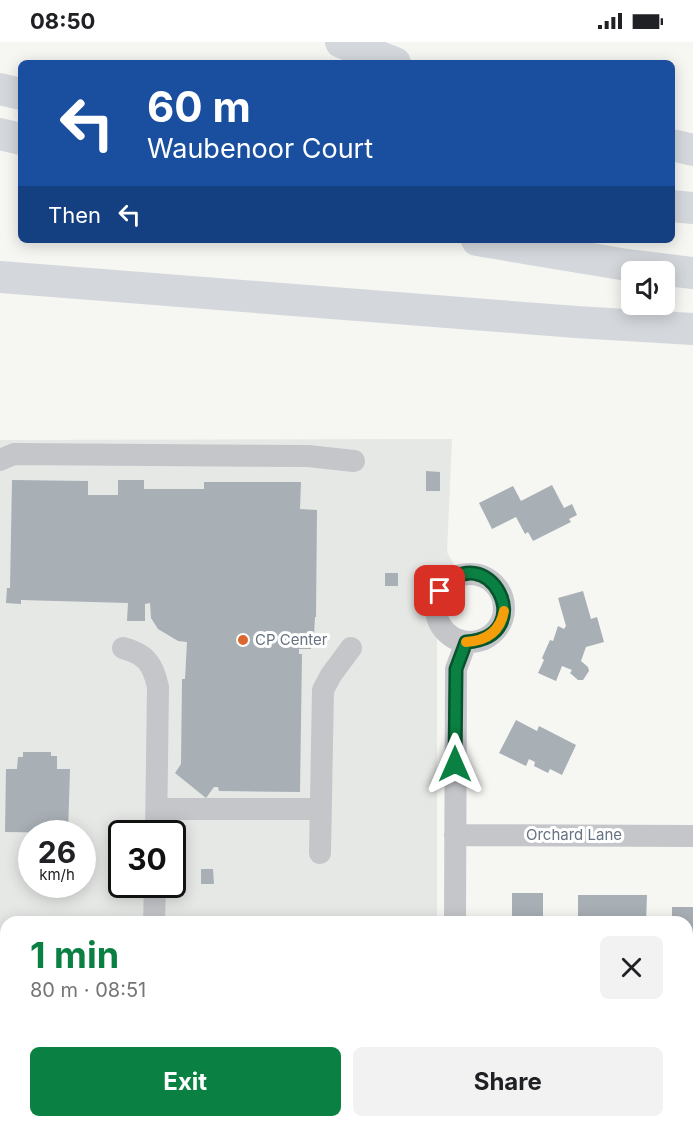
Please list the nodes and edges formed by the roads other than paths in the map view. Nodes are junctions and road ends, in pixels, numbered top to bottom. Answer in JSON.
{"nodes":[{"id":1,"x":341,"y":42,"type":"edge"},
{"id":2,"x":387,"y":60,"type":"edge"},
{"id":3,"x":0,"y":89,"type":"edge"},
{"id":4,"x":18,"y":93,"type":"edge"},
{"id":5,"x":0,"y":134,"type":"edge"},
{"id":6,"x":18,"y":138,"type":"edge"},
{"id":7,"x":675,"y":146,"type":"edge"},
{"id":8,"x":693,"y":150,"type":"edge"},
{"id":9,"x":675,"y":206,"type":"edge"},
{"id":10,"x":693,"y":208,"type":"edge"},
{"id":11,"x":495,"y":243,"type":"edge"},
{"id":12,"x":693,"y":273,"type":"edge"},
{"id":13,"x":0,"y":277,"type":"edge"},
{"id":14,"x":693,"y":329,"type":"edge"},
{"id":15,"x":0,"y":460,"type":"edge"},
{"id":16,"x":354,"y":462,"type":"dead end"},
{"id":17,"x":466,"y":642,"type":"dead end"},
{"id":18,"x":123,"y":648,"type":"dead end"},
{"id":19,"x":351,"y":648,"type":"dead end"},
{"id":20,"x":157,"y":809,"type":"junction"},
{"id":21,"x":320,"y":809,"type":"junction"},
{"id":22,"x":157,"y":820,"type":"edge"},
{"id":23,"x":455,"y":835,"type":"junction"},
{"id":24,"x":693,"y":836,"type":"edge"},
{"id":25,"x":320,"y":853,"type":"dead end"},
{"id":26,"x":155,"y":898,"type":"edge"},
{"id":27,"x":154,"y":916,"type":"edge"},
{"id":28,"x":455,"y":916,"type":"edge"}],
"edges":[{"from":1,"to":2,"type":"highway"},
{"from":3,"to":4,"type":"highway"},
{"from":5,"to":6,"type":"highway"},
{"from":7,"to":8,"type":"highway"},
{"from":9,"to":10,"type":"highway"},
{"from":11,"to":12,"type":"highway"},
{"from":13,"to":14,"type":"highway"},
{"from":15,"to":16,"type":"street"},
{"from":17,"to":23,"type":"street"},
{"from":18,"to":20,"type":"street"},
{"from":19,"to":21,"type":"street"},
{"from":20,"to":21,"type":"street"},
{"from":20,"to":22,"type":"street"},
{"from":21,"to":25,"type":"street"},
{"from":23,"to":24,"type":"street","name":"Orchard Lane"},
{"from":23,"to":28,"type":"street"},
{"from":26,"to":27,"type":"street"}]}
